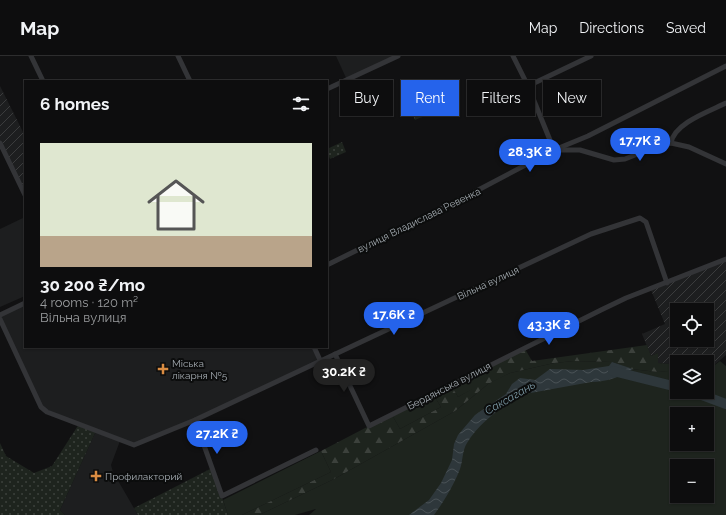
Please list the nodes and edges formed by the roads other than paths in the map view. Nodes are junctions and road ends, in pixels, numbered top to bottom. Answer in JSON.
{"nodes":[{"id":1,"x":31,"y":56,"type":"edge"},
{"id":2,"x":178,"y":56,"type":"edge"},
{"id":3,"x":398,"y":56,"type":"edge"},
{"id":4,"x":513,"y":56,"type":"edge"},
{"id":5,"x":591,"y":56,"type":"edge"},
{"id":6,"x":726,"y":66,"type":"edge"},
{"id":7,"x":43,"y":80,"type":"edge"},
{"id":8,"x":190,"y":80,"type":"edge"},
{"id":9,"x":525,"y":80,"type":"edge"},
{"id":10,"x":535,"y":83,"type":"edge"},
{"id":11,"x":328,"y":89,"type":"edge"},
{"id":12,"x":535,"y":103,"type":"edge"},
{"id":13,"x":726,"y":103,"type":"edge"},
{"id":14,"x":0,"y":142,"type":"edge"},
{"id":15,"x":671,"y":143,"type":"junction"},
{"id":16,"x":554,"y":150,"type":"junction"},
{"id":17,"x":726,"y":164,"type":"edge"},
{"id":18,"x":24,"y":193,"type":"edge"},
{"id":19,"x":726,"y":259,"type":"edge"},
{"id":20,"x":328,"y":265,"type":"edge"},
{"id":21,"x":667,"y":283,"type":"junction"},
{"id":22,"x":24,"y":303,"type":"edge"},
{"id":23,"x":0,"y":315,"type":"edge"},
{"id":24,"x":0,"y":319,"type":"edge"},
{"id":25,"x":314,"y":348,"type":"edge"},
{"id":26,"x":335,"y":354,"type":"junction"},
{"id":27,"x":320,"y":360,"type":"junction"},
{"id":28,"x":195,"y":420,"type":"junction"},
{"id":29,"x":316,"y":450,"type":"dead end"}],
"edges":[{"from":1,"to":7,"type":"street"},
{"from":2,"to":8,"type":"street"},
{"from":3,"to":11,"type":"street"},
{"from":4,"to":9,"type":"street"},
{"from":5,"to":10,"type":"street"},
{"from":6,"to":16,"type":"street","name":"вулиця Владислава Ревенка"},
{"from":12,"to":16,"type":"street"},
{"from":13,"to":15,"type":"street"},
{"from":14,"to":18,"type":"street"},
{"from":15,"to":16,"type":"street"},
{"from":15,"to":17,"type":"street"},
{"from":16,"to":20,"type":"street","name":"вулиця Владислава Ревенка"},
{"from":19,"to":21,"type":"street","name":"Бердянська вулиця"},
{"from":21,"to":26,"type":"street","name":"Вільна вулиця"},
{"from":21,"to":26,"type":"street","name":"Бердянська вулиця"},
{"from":22,"to":23,"type":"street"},
{"from":24,"to":28,"type":"street","name":"Вільна вулиця"},
{"from":25,"to":27,"type":"street"},
{"from":26,"to":27,"type":"street","name":"Вільна вулиця"},
{"from":27,"to":28,"type":"street","name":"Вільна вулиця"},
{"from":28,"to":29,"type":"street"}]}
